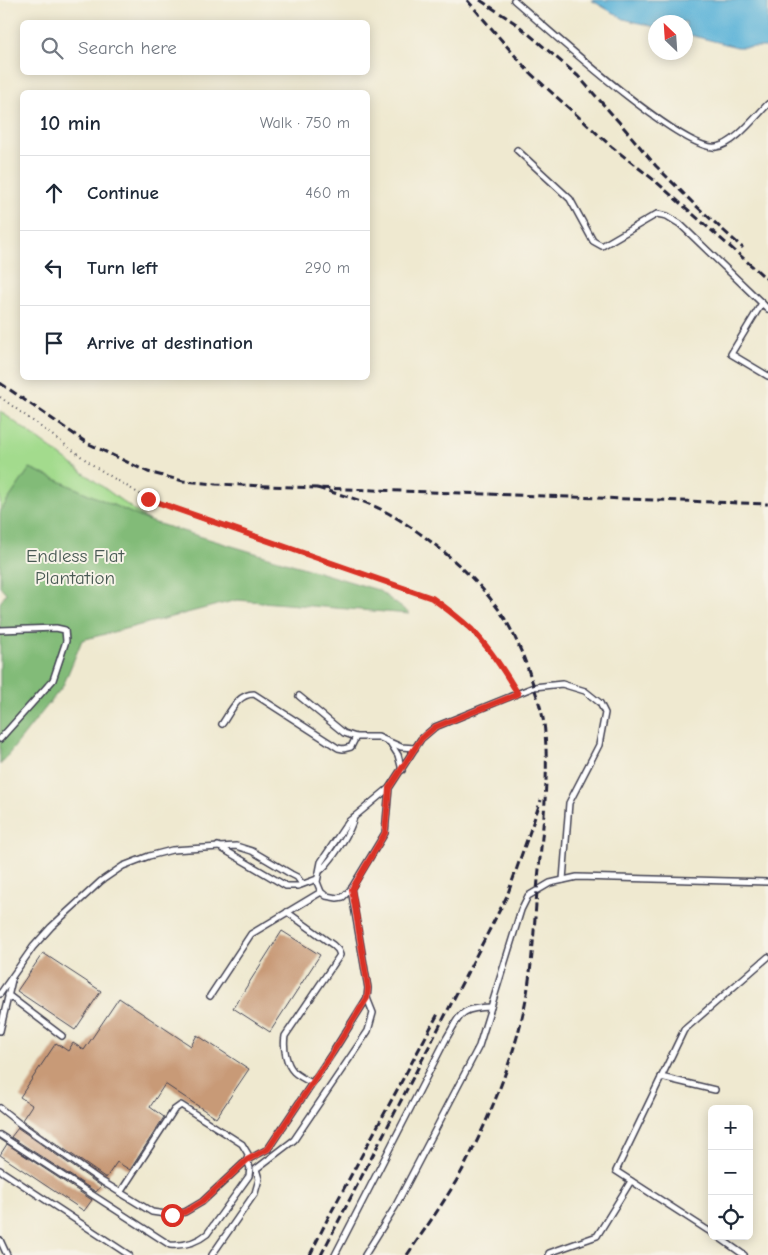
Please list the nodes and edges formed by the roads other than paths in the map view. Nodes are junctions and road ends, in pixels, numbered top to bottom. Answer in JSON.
{"nodes":[{"id":1,"x":514,"y":0,"type":"edge"},
{"id":2,"x":768,"y":104,"type":"edge"},
{"id":3,"x":517,"y":150,"type":"dead end"},
{"id":4,"x":762,"y":303,"type":"junction"},
{"id":5,"x":768,"y":309,"type":"edge"},
{"id":6,"x":768,"y":376,"type":"edge"},
{"id":7,"x":0,"y":630,"type":"edge"},
{"id":8,"x":299,"y":696,"type":"dead end"},
{"id":9,"x":222,"y":724,"type":"dead end"},
{"id":10,"x":356,"y":737,"type":"junction"},
{"id":11,"x":0,"y":739,"type":"edge"},
{"id":12,"x":391,"y":744,"type":"junction"},
{"id":13,"x":415,"y":748,"type":"junction"},
{"id":14,"x":402,"y":770,"type":"junction"},
{"id":15,"x":389,"y":788,"type":"junction"},
{"id":16,"x":218,"y":846,"type":"junction"},
{"id":17,"x":317,"y":879,"type":"junction"},
{"id":18,"x":563,"y":880,"type":"junction"},
{"id":19,"x":768,"y":882,"type":"edge"},
{"id":20,"x":302,"y":884,"type":"junction"},
{"id":21,"x":352,"y":889,"type":"junction"},
{"id":22,"x":321,"y":892,"type":"junction"},
{"id":23,"x":287,"y":912,"type":"junction"},
{"id":24,"x":768,"y":958,"type":"edge"},
{"id":25,"x":13,"y":976,"type":"junction"},
{"id":26,"x":0,"y":994,"type":"edge"},
{"id":27,"x":8,"y":995,"type":"junction"},
{"id":28,"x":210,"y":996,"type":"dead end"},
{"id":29,"x":367,"y":998,"type":"junction"},
{"id":30,"x":491,"y":1007,"type":"junction"},
{"id":31,"x":0,"y":1031,"type":"edge"},
{"id":32,"x":62,"y":1036,"type":"dead end"},
{"id":33,"x":661,"y":1077,"type":"junction"},
{"id":34,"x":312,"y":1083,"type":"junction"},
{"id":35,"x":715,"y":1090,"type":"dead end"},
{"id":36,"x":0,"y":1108,"type":"edge"},
{"id":37,"x":0,"y":1134,"type":"edge"},
{"id":38,"x":247,"y":1160,"type":"junction"},
{"id":39,"x":0,"y":1170,"type":"edge"},
{"id":40,"x":632,"y":1181,"type":"junction"},
{"id":41,"x":120,"y":1193,"type":"junction"},
{"id":42,"x":708,"y":1230,"type":"edge"},
{"id":43,"x":0,"y":1240,"type":"edge"},
{"id":44,"x":722,"y":1240,"type":"edge"},
{"id":45,"x":7,"y":1255,"type":"edge"},
{"id":46,"x":129,"y":1255,"type":"edge"},
{"id":47,"x":212,"y":1255,"type":"edge"},
{"id":48,"x":335,"y":1255,"type":"edge"},
{"id":49,"x":365,"y":1255,"type":"edge"},
{"id":50,"x":549,"y":1255,"type":"edge"},
{"id":51,"x":744,"y":1255,"type":"edge"}],
"edges":[{"from":1,"to":2,"type":"lane"},
{"from":3,"to":4,"type":"lane"},
{"from":4,"to":5,"type":"lane"},
{"from":4,"to":6,"type":"lane"},
{"from":7,"to":11,"type":"lane"},
{"from":8,"to":10,"type":"lane"},
{"from":9,"to":10,"type":"lane"},
{"from":10,"to":12,"type":"lane"},
{"from":12,"to":13,"type":"lane"},
{"from":12,"to":14,"type":"lane"},
{"from":13,"to":14,"type":"lane"},
{"from":13,"to":18,"type":"lane"},
{"from":14,"to":15,"type":"lane"},
{"from":15,"to":17,"type":"lane"},
{"from":15,"to":21,"type":"lane"},
{"from":16,"to":20,"type":"lane"},
{"from":16,"to":20,"type":"lane"},
{"from":16,"to":25,"type":"lane"},
{"from":17,"to":20,"type":"lane"},
{"from":17,"to":22,"type":"lane"},
{"from":18,"to":19,"type":"lane"},
{"from":18,"to":30,"type":"lane"},
{"from":21,"to":22,"type":"lane"},
{"from":21,"to":29,"type":"lane"},
{"from":22,"to":23,"type":"lane"},
{"from":23,"to":28,"type":"lane"},
{"from":23,"to":34,"type":"lane"},
{"from":24,"to":33,"type":"lane"},
{"from":25,"to":26,"type":"lane"},
{"from":25,"to":27,"type":"lane"},
{"from":27,"to":31,"type":"lane"},
{"from":27,"to":32,"type":"lane"},
{"from":29,"to":34,"type":"lane"},
{"from":29,"to":47,"type":"lane"},
{"from":30,"to":48,"type":"lane"},
{"from":30,"to":49,"type":"lane"},
{"from":33,"to":35,"type":"lane"},
{"from":33,"to":40,"type":"lane"},
{"from":34,"to":38,"type":"lane"},
{"from":36,"to":41,"type":"lane"},
{"from":37,"to":38,"type":"lane"},
{"from":38,"to":41,"type":"lane"},
{"from":38,"to":41,"type":"lane"},
{"from":39,"to":46,"type":"lane"},
{"from":40,"to":42,"type":"lane"},
{"from":40,"to":50,"type":"lane"},
{"from":43,"to":45,"type":"lane"},
{"from":44,"to":51,"type":"lane"}]}
